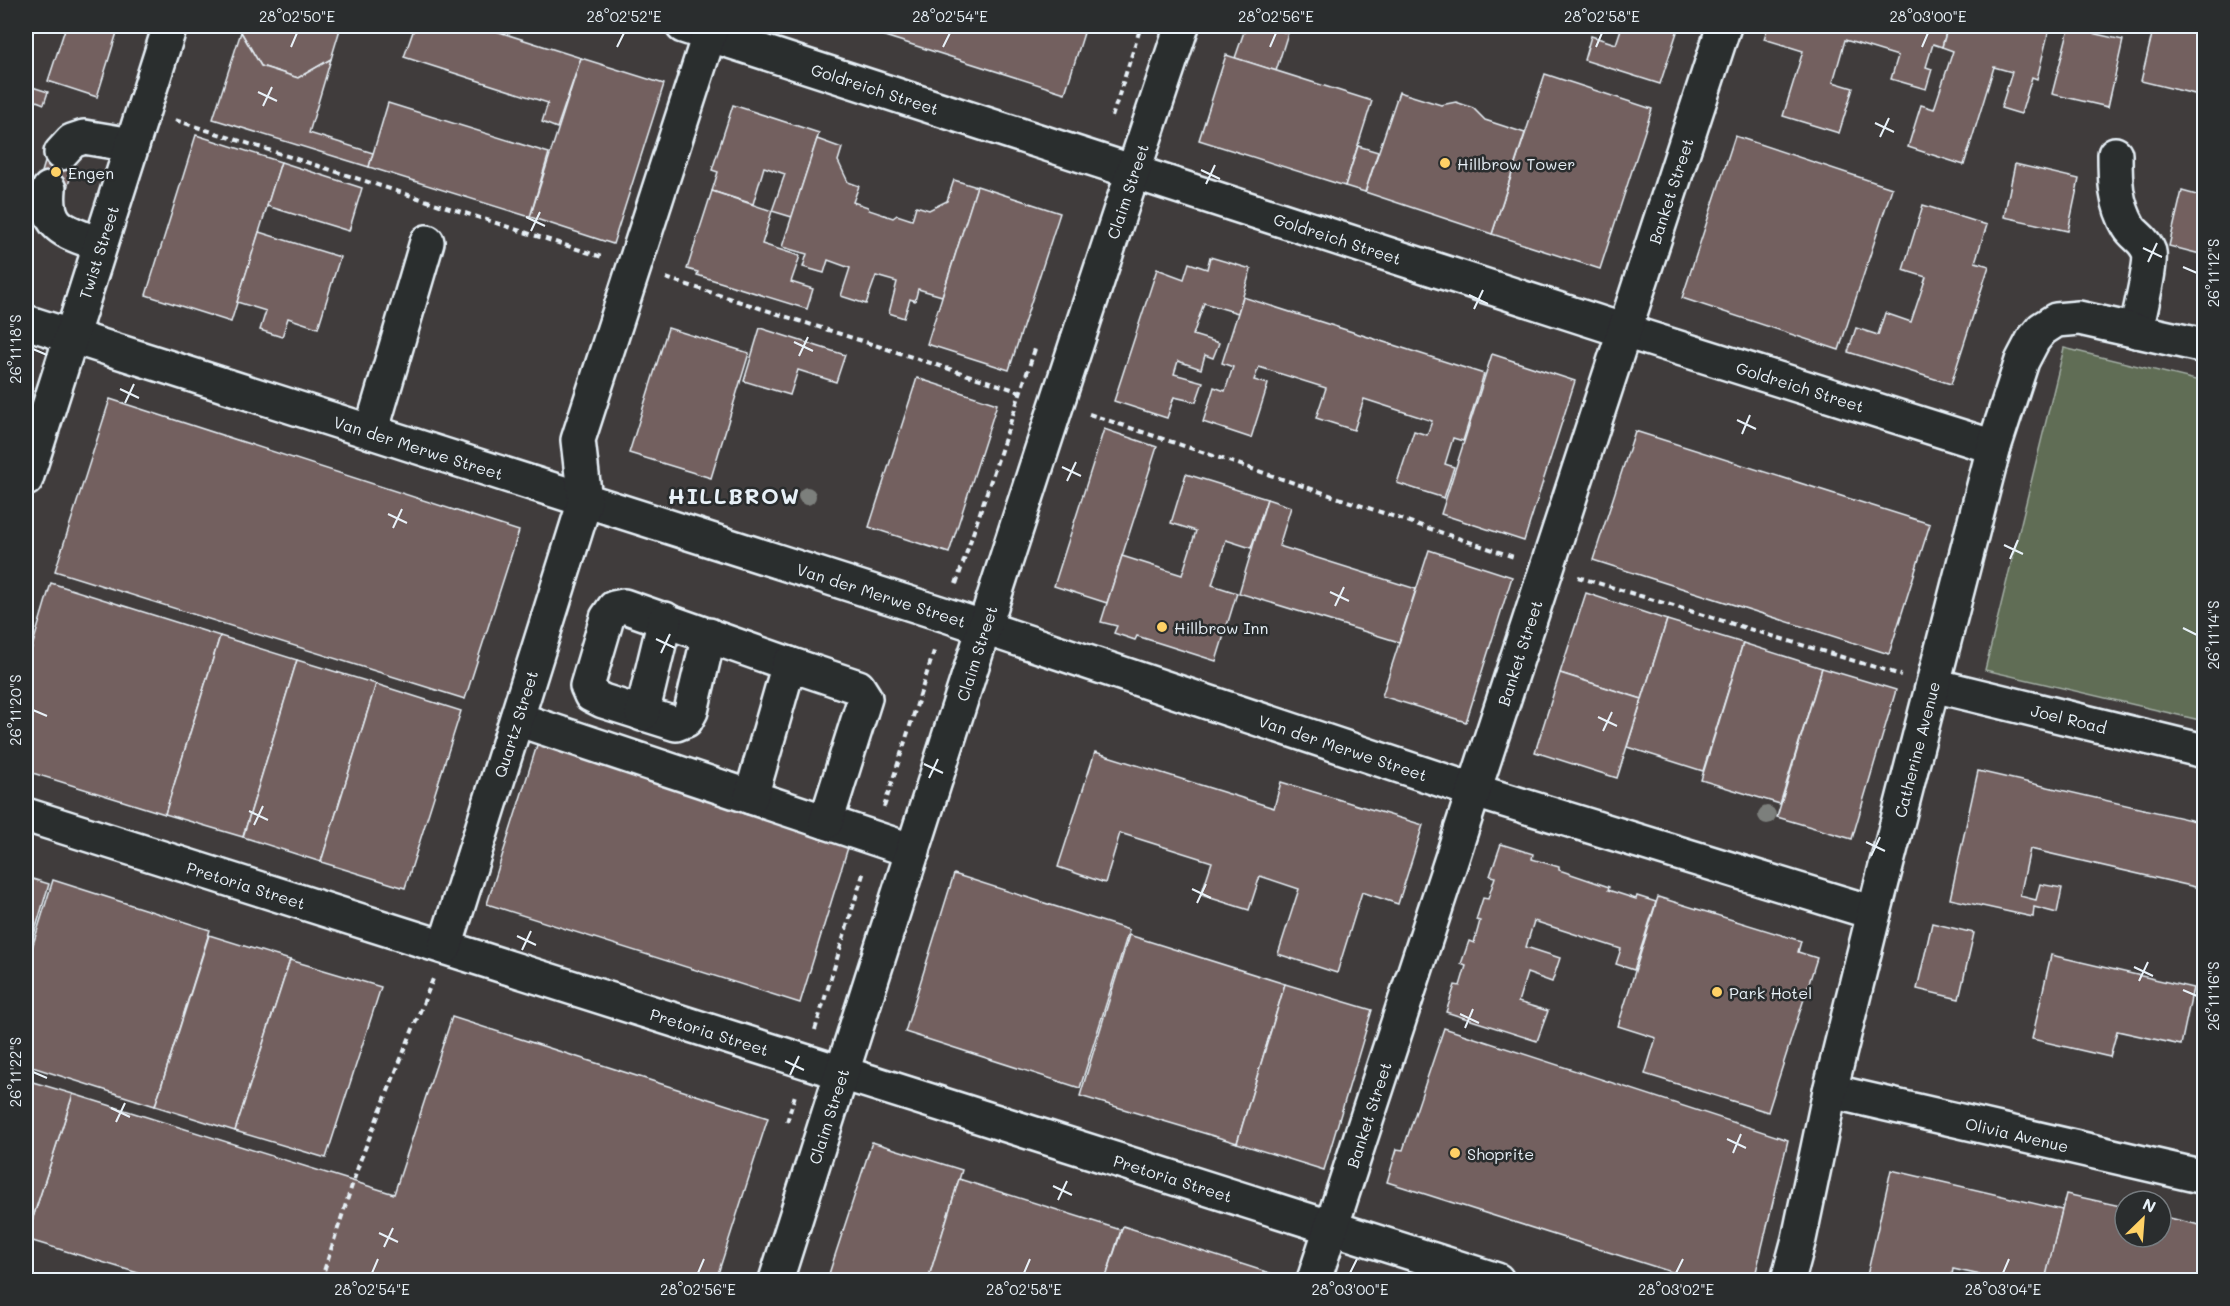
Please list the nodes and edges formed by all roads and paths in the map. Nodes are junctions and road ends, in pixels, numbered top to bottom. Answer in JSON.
{"nodes":[{"id":1,"x":170,"y":26,"type":"edge"},
{"id":2,"x":1141,"y":26,"type":"edge"},
{"id":3,"x":1182,"y":26,"type":"edge"},
{"id":4,"x":1724,"y":26,"type":"edge"},
{"id":5,"x":702,"y":28,"type":"edge"},
{"id":6,"x":132,"y":145,"type":"junction"},
{"id":7,"x":61,"y":153,"type":"dead end"},
{"id":8,"x":2115,"y":154,"type":"dead end"},
{"id":9,"x":1099,"y":159,"type":"junction"},
{"id":10,"x":1132,"y":170,"type":"junction"},
{"id":11,"x":49,"y":189,"type":"dead end"},
{"id":12,"x":427,"y":242,"type":"dead end"},
{"id":13,"x":100,"y":245,"type":"junction"},
{"id":14,"x":26,"y":321,"type":"edge"},
{"id":15,"x":1624,"y":331,"type":"junction"},
{"id":16,"x":2136,"y":331,"type":"junction"},
{"id":17,"x":71,"y":336,"type":"junction"},
{"id":18,"x":2205,"y":346,"type":"edge"},
{"id":19,"x":1036,"y":348,"type":"dead end"},
{"id":20,"x":371,"y":432,"type":"junction"},
{"id":21,"x":1994,"y":447,"type":"junction"},
{"id":22,"x":26,"y":479,"type":"edge"},
{"id":23,"x":585,"y":501,"type":"junction"},
{"id":24,"x":946,"y":615,"type":"junction"},
{"id":25,"x":665,"y":619,"type":"junction"},
{"id":26,"x":983,"y":627,"type":"junction"},
{"id":27,"x":709,"y":635,"type":"junction"},
{"id":28,"x":789,"y":664,"type":"junction"},
{"id":29,"x":1934,"y":685,"type":"junction"},
{"id":30,"x":642,"y":714,"type":"junction"},
{"id":31,"x":517,"y":719,"type":"junction"},
{"id":32,"x":2205,"y":751,"type":"edge"},
{"id":33,"x":1475,"y":791,"type":"junction"},
{"id":34,"x":751,"y":797,"type":"junction"},
{"id":35,"x":26,"y":815,"type":"edge"},
{"id":36,"x":826,"y":822,"type":"junction"},
{"id":37,"x":874,"y":837,"type":"junction"},
{"id":38,"x":913,"y":850,"type":"junction"},
{"id":39,"x":1874,"y":913,"type":"junction"},
{"id":40,"x":445,"y":947,"type":"junction"},
{"id":41,"x":805,"y":1061,"type":"junction"},
{"id":42,"x":842,"y":1073,"type":"junction"},
{"id":43,"x":1830,"y":1091,"type":"junction"},
{"id":44,"x":785,"y":1127,"type":"dead end"},
{"id":45,"x":2205,"y":1178,"type":"edge"},
{"id":46,"x":1330,"y":1227,"type":"junction"},
{"id":47,"x":321,"y":1281,"type":"edge"},
{"id":48,"x":776,"y":1281,"type":"edge"},
{"id":49,"x":1314,"y":1281,"type":"edge"},
{"id":50,"x":1497,"y":1281,"type":"edge"},
{"id":51,"x":1788,"y":1281,"type":"edge"}],
"edges":[{"from":1,"to":6,"type":"street","name":"Twist Street"},
{"from":2,"to":9,"type":"path"},
{"from":3,"to":10,"type":"street","name":"Claim Street"},
{"from":4,"to":15,"type":"street","name":"Banket Street"},
{"from":5,"to":9,"type":"street","name":"Goldreich Street"},
{"from":5,"to":23,"type":"street"},
{"from":6,"to":7,"type":"street"},
{"from":6,"to":13,"type":"street","name":"Twist Street"},
{"from":8,"to":16,"type":"street"},
{"from":9,"to":10,"type":"street","name":"Goldreich Street"},
{"from":10,"to":15,"type":"street","name":"Goldreich Street"},
{"from":10,"to":26,"type":"street","name":"Claim Street"},
{"from":11,"to":13,"type":"street"},
{"from":12,"to":20,"type":"street"},
{"from":13,"to":17,"type":"street","name":"Twist Street"},
{"from":14,"to":17,"type":"street","name":"Van der Merwe Street"},
{"from":15,"to":21,"type":"street","name":"Goldreich Street"},
{"from":15,"to":33,"type":"street","name":"Banket Street"},
{"from":16,"to":18,"type":"street","name":"Catherine Avenue"},
{"from":16,"to":21,"type":"street","name":"Catherine Avenue"},
{"from":17,"to":20,"type":"street","name":"Van der Merwe Street"},
{"from":17,"to":22,"type":"street","name":"Twist Street"},
{"from":19,"to":24,"type":"path"},
{"from":20,"to":23,"type":"street","name":"Van der Merwe Street"},
{"from":21,"to":29,"type":"street","name":"Catherine Avenue"},
{"from":23,"to":24,"type":"street","name":"Van der Merwe Street"},
{"from":23,"to":31,"type":"street","name":"Quartz Street"},
{"from":24,"to":26,"type":"street","name":"Van der Merwe Street"},
{"from":24,"to":37,"type":"path"},
{"from":25,"to":27,"type":"street"},
{"from":25,"to":30,"type":"street"},
{"from":25,"to":30,"type":"street"},
{"from":26,"to":33,"type":"street","name":"Van der Merwe Street"},
{"from":26,"to":38,"type":"street","name":"Claim Street"},
{"from":27,"to":28,"type":"street"},
{"from":27,"to":30,"type":"street"},
{"from":28,"to":34,"type":"street"},
{"from":28,"to":36,"type":"street"},
{"from":29,"to":32,"type":"street","name":"Joel Road"},
{"from":29,"to":39,"type":"street","name":"Catherine Avenue"},
{"from":31,"to":34,"type":"street"},
{"from":31,"to":40,"type":"street","name":"Quartz Street"},
{"from":33,"to":39,"type":"street","name":"Van der Merwe Street"},
{"from":33,"to":46,"type":"street","name":"Banket Street"},
{"from":34,"to":36,"type":"street"},
{"from":35,"to":40,"type":"street","name":"Pretoria Street"},
{"from":36,"to":37,"type":"street"},
{"from":37,"to":38,"type":"street"},
{"from":37,"to":41,"type":"path"},
{"from":38,"to":42,"type":"street","name":"Claim Street"},
{"from":39,"to":43,"type":"street","name":"Catherine Avenue"},
{"from":40,"to":41,"type":"street","name":"Pretoria Street"},
{"from":40,"to":47,"type":"path"},
{"from":41,"to":42,"type":"street","name":"Pretoria Street"},
{"from":41,"to":44,"type":"path"},
{"from":42,"to":46,"type":"street","name":"Pretoria Street"},
{"from":42,"to":48,"type":"street","name":"Claim Street"},
{"from":43,"to":45,"type":"street","name":"Olivia Avenue"},
{"from":43,"to":51,"type":"street","name":"Catherine Avenue"},
{"from":46,"to":49,"type":"street","name":"Banket Street"},
{"from":46,"to":50,"type":"street","name":"Pretoria Street"}]}
